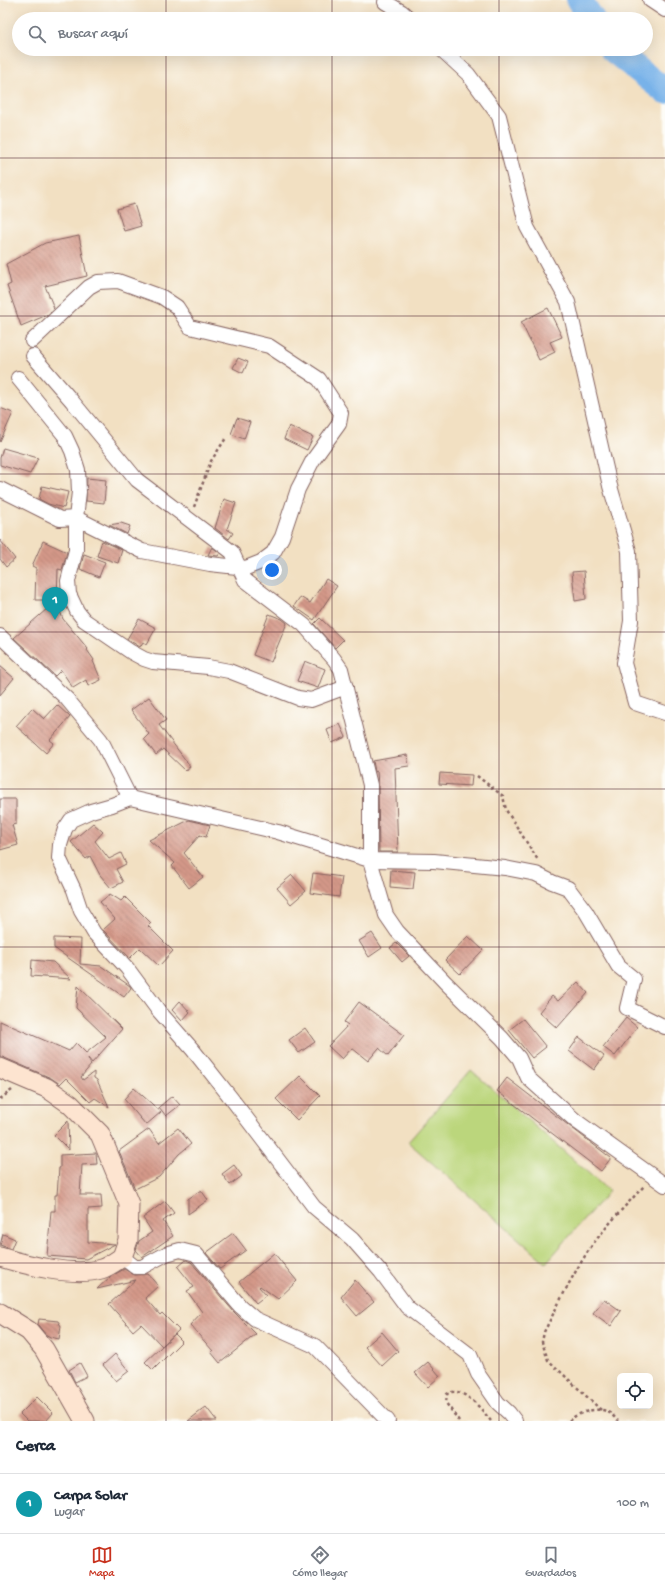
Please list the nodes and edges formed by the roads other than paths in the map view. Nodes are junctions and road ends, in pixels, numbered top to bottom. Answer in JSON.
{"nodes":[{"id":1,"x":650,"y":0,"type":"edge"},
{"id":2,"x":385,"y":2,"type":"dead end"},
{"id":3,"x":665,"y":10,"type":"edge"},
{"id":4,"x":402,"y":12,"type":"edge"},
{"id":5,"x":449,"y":56,"type":"edge"},
{"id":6,"x":32,"y":341,"type":"dead end"},
{"id":7,"x":33,"y":356,"type":"dead end"},
{"id":8,"x":18,"y":378,"type":"dead end"},
{"id":9,"x":0,"y":489,"type":"edge"},
{"id":10,"x":76,"y":518,"type":"junction"},
{"id":11,"x":238,"y":567,"type":"junction"},
{"id":12,"x":0,"y":636,"type":"edge"},
{"id":13,"x":346,"y":687,"type":"junction"},
{"id":14,"x":665,"y":714,"type":"edge"},
{"id":15,"x":130,"y":798,"type":"junction"},
{"id":16,"x":370,"y":860,"type":"junction"},
{"id":17,"x":665,"y":1027,"type":"edge"},
{"id":18,"x":0,"y":1068,"type":"edge"},
{"id":19,"x":665,"y":1185,"type":"edge"},
{"id":20,"x":0,"y":1257,"type":"edge"},
{"id":21,"x":122,"y":1257,"type":"junction"},
{"id":22,"x":0,"y":1313,"type":"edge"},
{"id":23,"x":85,"y":1421,"type":"edge"},
{"id":24,"x":388,"y":1421,"type":"edge"},
{"id":25,"x":515,"y":1421,"type":"edge"}],
"edges":[{"from":1,"to":3,"type":"street"},
{"from":2,"to":4,"type":"street"},
{"from":5,"to":14,"type":"street"},
{"from":6,"to":11,"type":"street"},
{"from":7,"to":11,"type":"street"},
{"from":8,"to":10,"type":"street"},
{"from":9,"to":10,"type":"street"},
{"from":10,"to":11,"type":"street"},
{"from":10,"to":13,"type":"street"},
{"from":11,"to":13,"type":"street"},
{"from":12,"to":15,"type":"street"},
{"from":13,"to":16,"type":"street"},
{"from":15,"to":16,"type":"street"},
{"from":15,"to":25,"type":"street"},
{"from":16,"to":17,"type":"street"},
{"from":16,"to":19,"type":"street"},
{"from":18,"to":21,"type":"main road"},
{"from":20,"to":21,"type":"main road"},
{"from":21,"to":24,"type":"street"},
{"from":22,"to":23,"type":"main road"}]}
